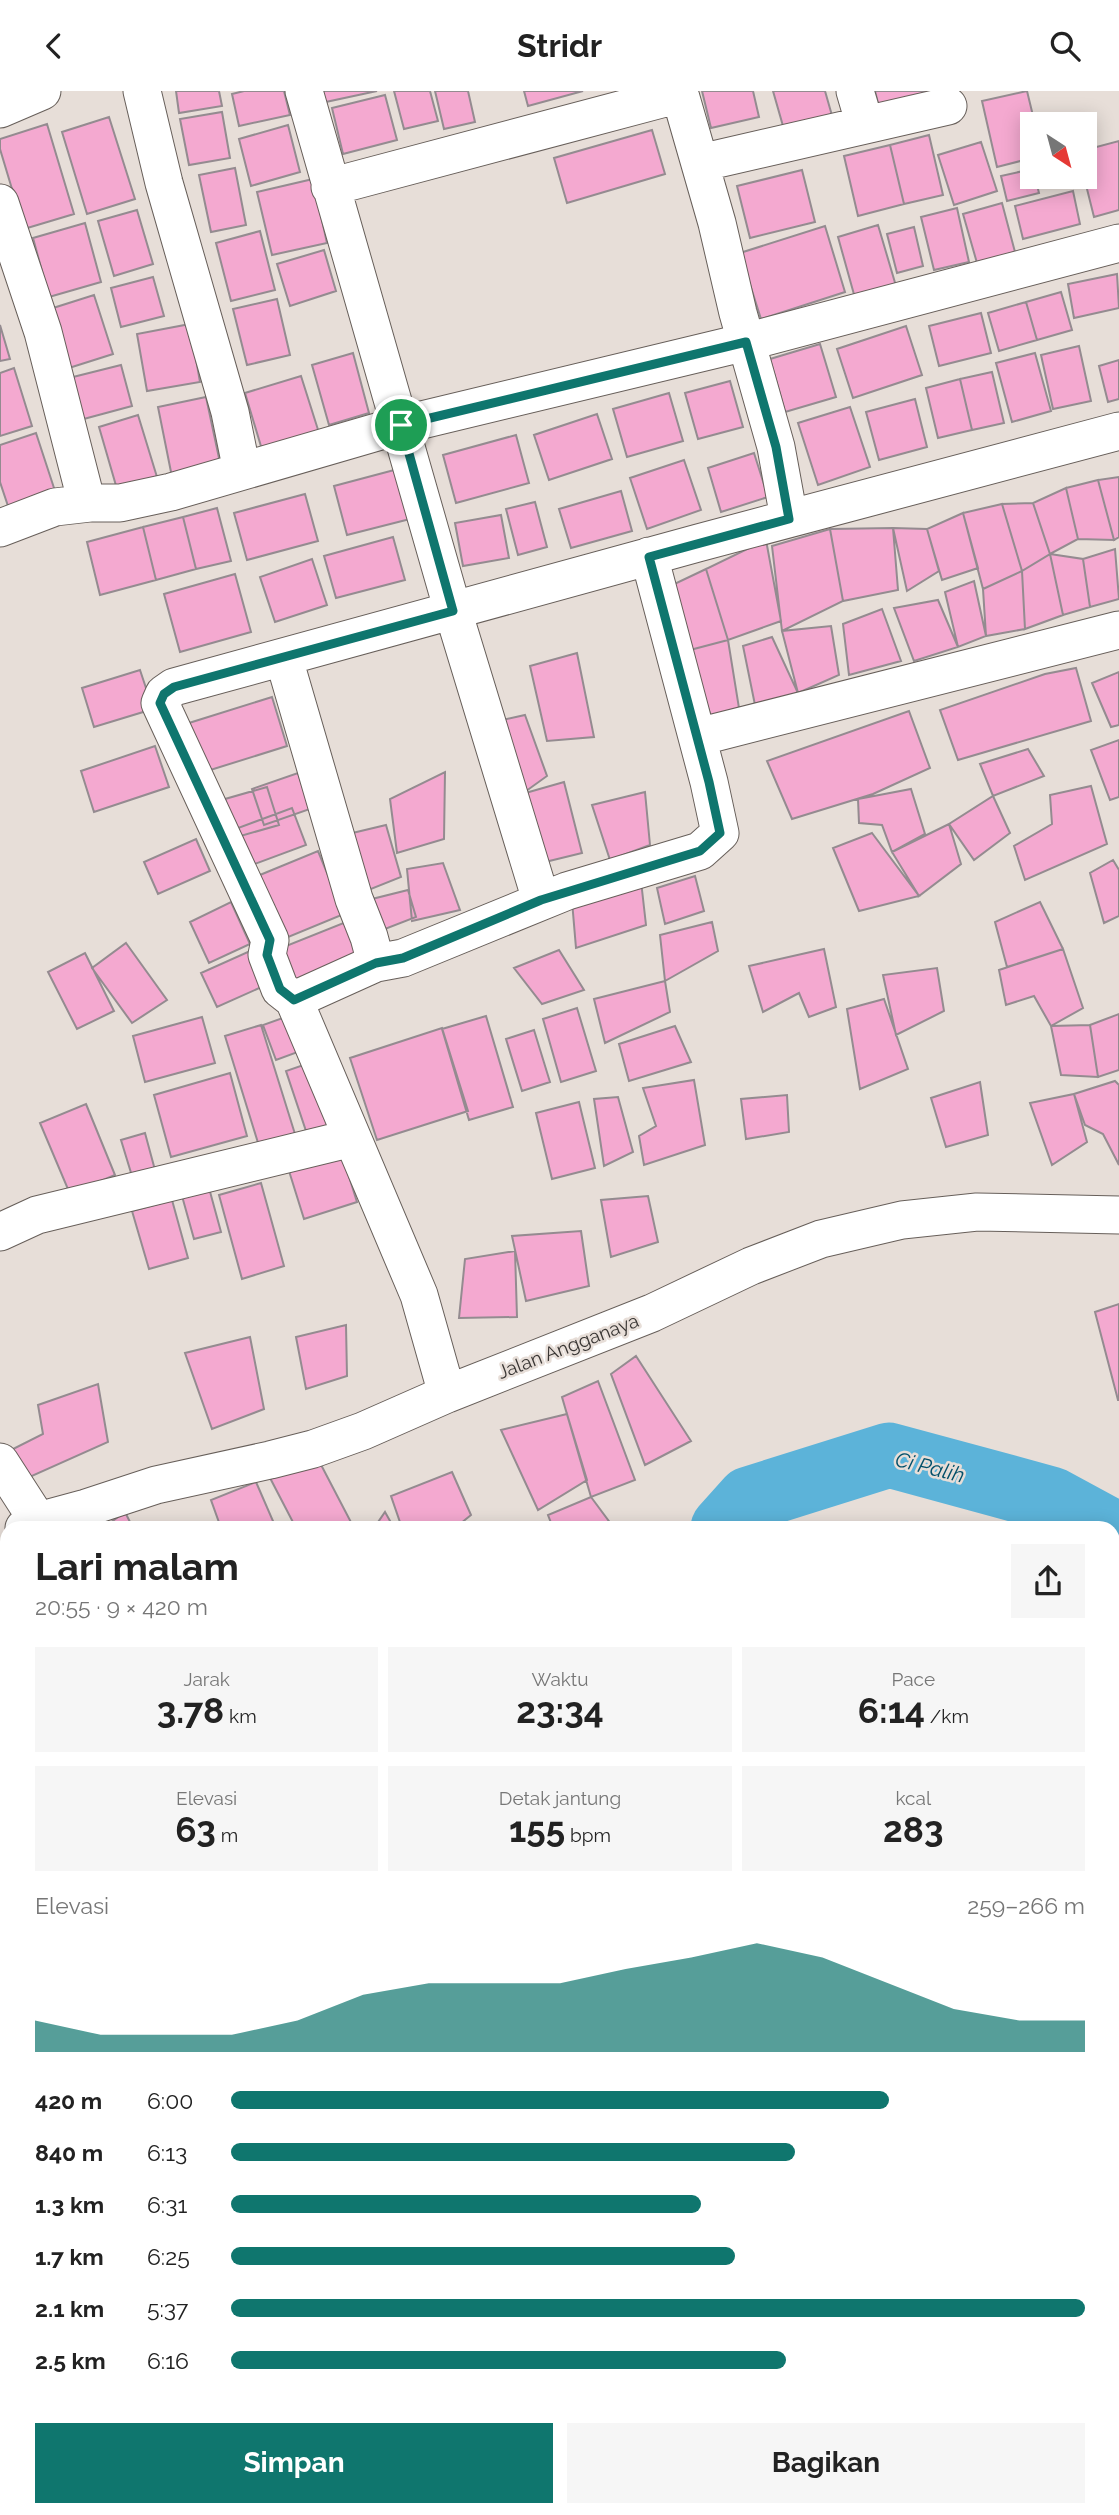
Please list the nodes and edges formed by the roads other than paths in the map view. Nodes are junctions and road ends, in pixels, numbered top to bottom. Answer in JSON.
{"nodes":[{"id":1,"x":42,"y":91,"type":"edge"},
{"id":2,"x":142,"y":91,"type":"edge"},
{"id":3,"x":304,"y":91,"type":"edge"},
{"id":4,"x":680,"y":92,"type":"edge"},
{"id":5,"x":948,"y":106,"type":"dead end"},
{"id":6,"x":860,"y":108,"type":"edge"},
{"id":7,"x":0,"y":109,"type":"edge"},
{"id":8,"x":700,"y":163,"type":"junction"},
{"id":9,"x":330,"y":187,"type":"junction"},
{"id":10,"x":0,"y":203,"type":"edge"},
{"id":11,"x":1119,"y":243,"type":"edge"},
{"id":12,"x":746,"y":342,"type":"junction"},
{"id":13,"x":401,"y":425,"type":"junction"},
{"id":14,"x":1119,"y":431,"type":"edge"},
{"id":15,"x":242,"y":471,"type":"junction"},
{"id":16,"x":90,"y":503,"type":"junction"},
{"id":17,"x":789,"y":519,"type":"junction"},
{"id":18,"x":0,"y":528,"type":"edge"},
{"id":19,"x":649,"y":557,"type":"junction"},
{"id":20,"x":453,"y":611,"type":"junction"},
{"id":21,"x":1119,"y":630,"type":"edge"},
{"id":22,"x":284,"y":659,"type":"junction"},
{"id":23,"x":698,"y":737,"type":"junction"},
{"id":24,"x":541,"y":900,"type":"junction"},
{"id":25,"x":376,"y":963,"type":"junction"},
{"id":26,"x":294,"y":1000,"type":"junction"},
{"id":27,"x":352,"y":1138,"type":"junction"},
{"id":28,"x":1119,"y":1215,"type":"edge"},
{"id":29,"x":0,"y":1232,"type":"edge"},
{"id":30,"x":447,"y":1394,"type":"junction"},
{"id":31,"x":0,"y":1462,"type":"edge"},
{"id":32,"x":21,"y":1521,"type":"edge"},
{"id":33,"x":45,"y":1521,"type":"edge"}],
"edges":[{"from":1,"to":7,"type":"street"},
{"from":2,"to":15,"type":"street"},
{"from":3,"to":9,"type":"street"},
{"from":4,"to":8,"type":"street"},
{"from":4,"to":9,"type":"street"},
{"from":5,"to":6,"type":"street"},
{"from":6,"to":8,"type":"street"},
{"from":8,"to":12,"type":"street"},
{"from":9,"to":13,"type":"street"},
{"from":10,"to":16,"type":"street"},
{"from":11,"to":12,"type":"street"},
{"from":12,"to":13,"type":"street"},
{"from":12,"to":17,"type":"street"},
{"from":13,"to":15,"type":"street"},
{"from":13,"to":20,"type":"street"},
{"from":14,"to":17,"type":"street"},
{"from":15,"to":16,"type":"street"},
{"from":16,"to":18,"type":"street"},
{"from":17,"to":19,"type":"street"},
{"from":19,"to":20,"type":"street"},
{"from":19,"to":23,"type":"street"},
{"from":20,"to":22,"type":"street"},
{"from":20,"to":24,"type":"street"},
{"from":21,"to":23,"type":"street"},
{"from":22,"to":25,"type":"street"},
{"from":22,"to":26,"type":"street"},
{"from":23,"to":24,"type":"street"},
{"from":24,"to":25,"type":"street"},
{"from":25,"to":26,"type":"street"},
{"from":26,"to":27,"type":"street"},
{"from":27,"to":29,"type":"street"},
{"from":27,"to":30,"type":"street"},
{"from":28,"to":30,"type":"street","name":"Jalan Angganaya"},
{"from":30,"to":33,"type":"street","name":"Jalan Angganaya"},
{"from":31,"to":32,"type":"street"}]}
